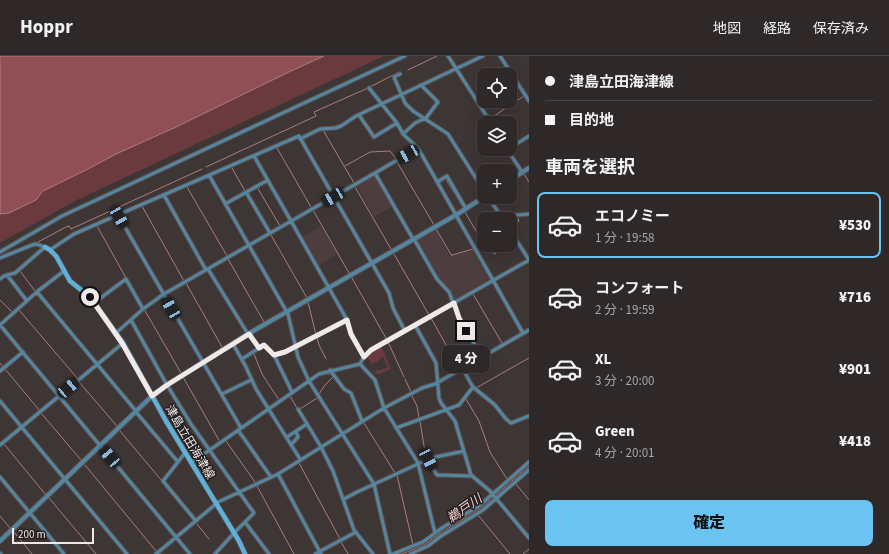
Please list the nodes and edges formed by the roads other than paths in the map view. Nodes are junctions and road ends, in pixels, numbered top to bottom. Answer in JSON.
{"nodes":[{"id":1,"x":405,"y":56,"type":"edge"},
{"id":2,"x":449,"y":56,"type":"edge"},
{"id":3,"x":483,"y":56,"type":"edge"},
{"id":4,"x":500,"y":56,"type":"edge"},
{"id":5,"x":456,"y":68,"type":"junction"},
{"id":6,"x":400,"y":74,"type":"dead end"},
{"id":7,"x":421,"y":85,"type":"junction"},
{"id":8,"x":369,"y":88,"type":"dead end"},
{"id":9,"x":401,"y":95,"type":"junction"},
{"id":10,"x":529,"y":101,"type":"edge"},
{"id":11,"x":382,"y":103,"type":"junction"},
{"id":12,"x":359,"y":115,"type":"junction"},
{"id":13,"x":487,"y":116,"type":"edge"},
{"id":14,"x":426,"y":118,"type":"junction"},
{"id":15,"x":397,"y":123,"type":"junction"},
{"id":16,"x":403,"y":134,"type":"junction"},
{"id":17,"x":529,"y":136,"type":"edge"},
{"id":18,"x":300,"y":139,"type":"junction"},
{"id":19,"x":517,"y":144,"type":"edge"},
{"id":20,"x":418,"y":148,"type":"junction"},
{"id":21,"x":254,"y":156,"type":"junction"},
{"id":22,"x":513,"y":156,"type":"edge"},
{"id":23,"x":529,"y":168,"type":"edge"},
{"id":24,"x":523,"y":172,"type":"junction"},
{"id":25,"x":375,"y":173,"type":"junction"},
{"id":26,"x":208,"y":175,"type":"junction"},
{"id":27,"x":517,"y":176,"type":"edge"},
{"id":28,"x":268,"y":180,"type":"junction"},
{"id":29,"x":477,"y":180,"type":"edge"},
{"id":30,"x":437,"y":182,"type":"junction"},
{"id":31,"x":246,"y":192,"type":"junction"},
{"id":32,"x":164,"y":195,"type":"junction"},
{"id":33,"x":333,"y":197,"type":"junction"},
{"id":34,"x":477,"y":202,"type":"edge"},
{"id":35,"x":225,"y":204,"type":"junction"},
{"id":36,"x":466,"y":209,"type":"junction"},
{"id":37,"x":529,"y":214,"type":"edge"},
{"id":38,"x":118,"y":215,"type":"junction"},
{"id":39,"x":456,"y":215,"type":"junction"},
{"id":40,"x":517,"y":215,"type":"edge"},
{"id":41,"x":291,"y":221,"type":"junction"},
{"id":42,"x":270,"y":233,"type":"junction"},
{"id":43,"x":413,"y":239,"type":"junction"},
{"id":44,"x":517,"y":241,"type":"edge"},
{"id":45,"x":248,"y":245,"type":"junction"},
{"id":46,"x":45,"y":247,"type":"junction"},
{"id":47,"x":50,"y":250,"type":"junction"},
{"id":48,"x":0,"y":252,"type":"edge"},
{"id":49,"x":0,"y":258,"type":"edge"},
{"id":50,"x":371,"y":263,"type":"junction"},
{"id":51,"x":207,"y":269,"type":"junction"},
{"id":52,"x":64,"y":271,"type":"junction"},
{"id":53,"x":7,"y":275,"type":"junction"},
{"id":54,"x":0,"y":279,"type":"edge"},
{"id":55,"x":493,"y":280,"type":"junction"},
{"id":56,"x":330,"y":288,"type":"junction"},
{"id":57,"x":37,"y":292,"type":"junction"},
{"id":58,"x":164,"y":294,"type":"junction"},
{"id":59,"x":27,"y":302,"type":"junction"},
{"id":60,"x":94,"y":303,"type":"junction"},
{"id":61,"x":454,"y":303,"type":"junction"},
{"id":62,"x":143,"y":309,"type":"junction"},
{"id":63,"x":287,"y":312,"type":"junction"},
{"id":64,"x":131,"y":320,"type":"junction"},
{"id":65,"x":347,"y":320,"type":"junction"},
{"id":66,"x":0,"y":325,"type":"edge"},
{"id":67,"x":415,"y":325,"type":"junction"},
{"id":68,"x":405,"y":330,"type":"junction"},
{"id":69,"x":529,"y":330,"type":"edge"},
{"id":70,"x":116,"y":333,"type":"junction"},
{"id":71,"x":523,"y":333,"type":"junction"},
{"id":72,"x":248,"y":334,"type":"junction"},
{"id":73,"x":122,"y":343,"type":"junction"},
{"id":74,"x":233,"y":344,"type":"junction"},
{"id":75,"x":296,"y":346,"type":"junction"},
{"id":76,"x":259,"y":348,"type":"junction"},
{"id":77,"x":23,"y":352,"type":"junction"},
{"id":78,"x":274,"y":355,"type":"junction"},
{"id":79,"x":364,"y":357,"type":"junction"},
{"id":80,"x":482,"y":357,"type":"junction"},
{"id":81,"x":242,"y":359,"type":"junction"},
{"id":82,"x":203,"y":362,"type":"junction"},
{"id":83,"x":97,"y":364,"type":"junction"},
{"id":84,"x":360,"y":364,"type":"junction"},
{"id":85,"x":462,"y":368,"type":"junction"},
{"id":86,"x":330,"y":370,"type":"junction"},
{"id":87,"x":0,"y":371,"type":"edge"},
{"id":88,"x":251,"y":380,"type":"junction"},
{"id":89,"x":309,"y":381,"type":"junction"},
{"id":90,"x":438,"y":382,"type":"junction"},
{"id":91,"x":167,"y":385,"type":"junction"},
{"id":92,"x":473,"y":387,"type":"junction"},
{"id":93,"x":292,"y":392,"type":"junction"},
{"id":94,"x":222,"y":394,"type":"junction"},
{"id":95,"x":59,"y":396,"type":"junction"},
{"id":96,"x":152,"y":396,"type":"junction"},
{"id":97,"x":0,"y":401,"type":"edge"},
{"id":98,"x":384,"y":408,"type":"junction"},
{"id":99,"x":269,"y":409,"type":"junction"},
{"id":100,"x":298,"y":409,"type":"dead end"},
{"id":101,"x":446,"y":410,"type":"junction"},
{"id":102,"x":136,"y":411,"type":"junction"},
{"id":103,"x":529,"y":416,"type":"edge"},
{"id":104,"x":362,"y":421,"type":"junction"},
{"id":105,"x":307,"y":424,"type":"junction"},
{"id":106,"x":22,"y":427,"type":"junction"},
{"id":107,"x":396,"y":428,"type":"junction"},
{"id":108,"x":239,"y":429,"type":"junction"},
{"id":109,"x":296,"y":431,"type":"junction"},
{"id":110,"x":342,"y":434,"type":"junction"},
{"id":111,"x":286,"y":437,"type":"junction"},
{"id":112,"x":0,"y":445,"type":"edge"},
{"id":113,"x":291,"y":445,"type":"junction"},
{"id":114,"x":100,"y":446,"type":"junction"},
{"id":115,"x":321,"y":447,"type":"junction"},
{"id":116,"x":209,"y":450,"type":"junction"},
{"id":117,"x":464,"y":451,"type":"junction"},
{"id":118,"x":185,"y":453,"type":"junction"},
{"id":119,"x":300,"y":459,"type":"junction"},
{"id":120,"x":428,"y":459,"type":"junction"},
{"id":121,"x":178,"y":462,"type":"junction"},
{"id":122,"x":529,"y":462,"type":"edge"},
{"id":123,"x":191,"y":463,"type":"junction"},
{"id":124,"x":418,"y":463,"type":"junction"},
{"id":125,"x":529,"y":470,"type":"edge"},
{"id":126,"x":278,"y":474,"type":"junction"},
{"id":127,"x":472,"y":476,"type":"junction"},
{"id":128,"x":0,"y":477,"type":"edge"},
{"id":129,"x":271,"y":477,"type":"junction"},
{"id":130,"x":65,"y":479,"type":"junction"},
{"id":131,"x":374,"y":484,"type":"junction"},
{"id":132,"x":239,"y":492,"type":"junction"},
{"id":133,"x":493,"y":494,"type":"junction"},
{"id":134,"x":496,"y":498,"type":"junction"},
{"id":135,"x":344,"y":499,"type":"junction"},
{"id":136,"x":216,"y":503,"type":"junction"},
{"id":137,"x":30,"y":513,"type":"junction"},
{"id":138,"x":196,"y":521,"type":"junction"},
{"id":139,"x":245,"y":522,"type":"junction"},
{"id":140,"x":356,"y":532,"type":"junction"},
{"id":141,"x":234,"y":533,"type":"junction"},
{"id":142,"x":435,"y":533,"type":"junction"},
{"id":143,"x":176,"y":537,"type":"junction"},
{"id":144,"x":529,"y":538,"type":"edge"},
{"id":145,"x":0,"y":541,"type":"edge"},
{"id":146,"x":421,"y":550,"type":"junction"},
{"id":147,"x":320,"y":553,"type":"edge"},
{"id":148,"x":64,"y":554,"type":"edge"},
{"id":149,"x":127,"y":554,"type":"edge"},
{"id":150,"x":156,"y":554,"type":"edge"},
{"id":151,"x":190,"y":554,"type":"edge"},
{"id":152,"x":215,"y":554,"type":"edge"},
{"id":153,"x":245,"y":554,"type":"edge"},
{"id":154,"x":269,"y":554,"type":"edge"},
{"id":155,"x":314,"y":554,"type":"edge"},
{"id":156,"x":373,"y":554,"type":"edge"},
{"id":157,"x":392,"y":554,"type":"edge"},
{"id":158,"x":410,"y":554,"type":"edge"},
{"id":159,"x":424,"y":554,"type":"edge"}],
"edges":[{"from":1,"to":48,"type":"street"},
{"from":2,"to":5,"type":"street"},
{"from":3,"to":5,"type":"street"},
{"from":4,"to":10,"type":"street"},
{"from":5,"to":7,"type":"street"},
{"from":5,"to":13,"type":"street"},
{"from":6,"to":9,"type":"street"},
{"from":7,"to":9,"type":"street"},
{"from":7,"to":14,"type":"street"},
{"from":8,"to":11,"type":"street"},
{"from":9,"to":11,"type":"street"},
{"from":9,"to":14,"type":"street"},
{"from":11,"to":12,"type":"street"},
{"from":11,"to":15,"type":"street"},
{"from":12,"to":15,"type":"street"},
{"from":12,"to":18,"type":"street"},
{"from":14,"to":16,"type":"street"},
{"from":14,"to":29,"type":"street"},
{"from":15,"to":16,"type":"street"},
{"from":16,"to":20,"type":"street"},
{"from":17,"to":19,"type":"street"},
{"from":18,"to":21,"type":"street"},
{"from":18,"to":33,"type":"street"},
{"from":20,"to":25,"type":"street"},
{"from":20,"to":30,"type":"street"},
{"from":21,"to":26,"type":"street"},
{"from":21,"to":28,"type":"street"},
{"from":22,"to":24,"type":"street"},
{"from":23,"to":24,"type":"street"},
{"from":24,"to":27,"type":"street"},
{"from":25,"to":33,"type":"street"},
{"from":25,"to":43,"type":"street"},
{"from":26,"to":32,"type":"street"},
{"from":26,"to":35,"type":"street"},
{"from":28,"to":31,"type":"street"},
{"from":28,"to":41,"type":"street"},
{"from":30,"to":36,"type":"street"},
{"from":30,"to":39,"type":"street"},
{"from":31,"to":35,"type":"street"},
{"from":31,"to":42,"type":"street"},
{"from":32,"to":38,"type":"street"},
{"from":32,"to":51,"type":"street"},
{"from":33,"to":41,"type":"street"},
{"from":33,"to":50,"type":"street"},
{"from":34,"to":36,"type":"street"},
{"from":35,"to":45,"type":"street"},
{"from":36,"to":39,"type":"street"},
{"from":37,"to":40,"type":"street"},
{"from":38,"to":47,"type":"street"},
{"from":38,"to":58,"type":"street"},
{"from":39,"to":43,"type":"street"},
{"from":39,"to":55,"type":"street"},
{"from":41,"to":42,"type":"street"},
{"from":41,"to":56,"type":"street"},
{"from":42,"to":45,"type":"street"},
{"from":43,"to":50,"type":"street"},
{"from":43,"to":61,"type":"street"},
{"from":44,"to":55,"type":"street"},
{"from":45,"to":51,"type":"street"},
{"from":45,"to":63,"type":"street"},
{"from":46,"to":47,"type":"main road","name":"津島立田海津線"},
{"from":46,"to":49,"type":"street"},
{"from":46,"to":53,"type":"street"},
{"from":47,"to":52,"type":"main road","name":"津島立田海津線"},
{"from":50,"to":56,"type":"street"},
{"from":50,"to":68,"type":"street"},
{"from":51,"to":58,"type":"street"},
{"from":51,"to":72,"type":"street"},
{"from":52,"to":57,"type":"street"},
{"from":52,"to":60,"type":"main road","name":"津島立田海津線"},
{"from":53,"to":54,"type":"street"},
{"from":53,"to":59,"type":"street"},
{"from":55,"to":61,"type":"street"},
{"from":55,"to":71,"type":"street"},
{"from":56,"to":63,"type":"street"},
{"from":56,"to":65,"type":"street"},
{"from":57,"to":59,"type":"street"},
{"from":57,"to":83,"type":"street"},
{"from":58,"to":62,"type":"street"},
{"from":58,"to":82,"type":"street"},
{"from":59,"to":66,"type":"street"},
{"from":60,"to":62,"type":"street"},
{"from":60,"to":70,"type":"main road","name":"津島立田海津線"},
{"from":61,"to":67,"type":"street"},
{"from":61,"to":80,"type":"street"},
{"from":62,"to":64,"type":"street"},
{"from":63,"to":72,"type":"street"},
{"from":63,"to":75,"type":"street"},
{"from":64,"to":70,"type":"street"},
{"from":64,"to":91,"type":"street"},
{"from":65,"to":75,"type":"street"},
{"from":65,"to":79,"type":"street"},
{"from":66,"to":77,"type":"street"},
{"from":67,"to":68,"type":"street"},
{"from":67,"to":90,"type":"street"},
{"from":68,"to":79,"type":"street"},
{"from":69,"to":71,"type":"street"},
{"from":70,"to":73,"type":"main road","name":"津島立田海津線"},
{"from":71,"to":80,"type":"street"},
{"from":72,"to":74,"type":"street"},
{"from":72,"to":76,"type":"street"},
{"from":73,"to":83,"type":"street"},
{"from":73,"to":96,"type":"main road","name":"津島立田海津線"},
{"from":74,"to":81,"type":"street"},
{"from":74,"to":82,"type":"street"},
{"from":75,"to":78,"type":"street"},
{"from":75,"to":89,"type":"street"},
{"from":76,"to":78,"type":"street"},
{"from":76,"to":81,"type":"street"},
{"from":77,"to":87,"type":"street"},
{"from":77,"to":95,"type":"street"},
{"from":78,"to":93,"type":"street"},
{"from":79,"to":84,"type":"street"},
{"from":80,"to":85,"type":"street"},
{"from":81,"to":88,"type":"street"},
{"from":82,"to":91,"type":"street"},
{"from":82,"to":94,"type":"street"},
{"from":83,"to":95,"type":"street"},
{"from":83,"to":102,"type":"street"},
{"from":84,"to":86,"type":"street"},
{"from":84,"to":98,"type":"street"},
{"from":85,"to":90,"type":"street"},
{"from":85,"to":92,"type":"street"},
{"from":86,"to":89,"type":"street"},
{"from":86,"to":104,"type":"street"},
{"from":88,"to":94,"type":"street"},
{"from":88,"to":99,"type":"street"},
{"from":89,"to":93,"type":"street"},
{"from":89,"to":110,"type":"street"},
{"from":90,"to":98,"type":"street"},
{"from":90,"to":101,"type":"street"},
{"from":91,"to":96,"type":"street"},
{"from":91,"to":116,"type":"street"},
{"from":92,"to":101,"type":"street"},
{"from":92,"to":103,"type":"street"},
{"from":93,"to":99,"type":"street"},
{"from":94,"to":108,"type":"street"},
{"from":95,"to":106,"type":"street"},
{"from":95,"to":114,"type":"street"},
{"from":96,"to":102,"type":"street"},
{"from":96,"to":118,"type":"main road","name":"津島立田海津線"},
{"from":97,"to":106,"type":"street"},
{"from":98,"to":104,"type":"street"},
{"from":98,"to":107,"type":"street"},
{"from":99,"to":108,"type":"street"},
{"from":99,"to":111,"type":"street"},
{"from":100,"to":105,"type":"street"},
{"from":101,"to":107,"type":"street"},
{"from":101,"to":117,"type":"street"},
{"from":102,"to":114,"type":"street"},
{"from":102,"to":121,"type":"street"},
{"from":104,"to":110,"type":"street"},
{"from":105,"to":109,"type":"street"},
{"from":105,"to":115,"type":"street"},
{"from":106,"to":112,"type":"street"},
{"from":106,"to":130,"type":"street"},
{"from":107,"to":124,"type":"street"},
{"from":108,"to":116,"type":"street"},
{"from":108,"to":129,"type":"street"},
{"from":109,"to":111,"type":"street"},
{"from":109,"to":113,"type":"street"},
{"from":110,"to":115,"type":"street"},
{"from":110,"to":131,"type":"street"},
{"from":111,"to":113,"type":"street"},
{"from":113,"to":119,"type":"street"},
{"from":114,"to":130,"type":"street"},
{"from":114,"to":143,"type":"street"},
{"from":115,"to":119,"type":"street"},
{"from":115,"to":135,"type":"street"},
{"from":116,"to":123,"type":"street"},
{"from":116,"to":132,"type":"street"},
{"from":117,"to":120,"type":"street"},
{"from":117,"to":127,"type":"street"},
{"from":118,"to":121,"type":"street"},
{"from":118,"to":123,"type":"main road","name":"津島立田海津線"},
{"from":119,"to":126,"type":"street"},
{"from":120,"to":124,"type":"street"},
{"from":120,"to":127,"type":"street"},
{"from":121,"to":138,"type":"street"},
{"from":122,"to":133,"type":"street"},
{"from":123,"to":136,"type":"main road","name":"津島立田海津線"},
{"from":124,"to":131,"type":"street"},
{"from":124,"to":142,"type":"street"},
{"from":125,"to":134,"type":"street"},
{"from":126,"to":129,"type":"street"},
{"from":126,"to":147,"type":"street"},
{"from":127,"to":133,"type":"street"},
{"from":128,"to":137,"type":"street"},
{"from":129,"to":132,"type":"street"},
{"from":130,"to":137,"type":"street"},
{"from":130,"to":149,"type":"street"},
{"from":131,"to":135,"type":"street"},
{"from":131,"to":157,"type":"street"},
{"from":132,"to":136,"type":"street"},
{"from":132,"to":139,"type":"street"},
{"from":133,"to":134,"type":"street"},
{"from":133,"to":142,"type":"street"},
{"from":134,"to":144,"type":"street"},
{"from":134,"to":146,"type":"street"},
{"from":135,"to":140,"type":"street"},
{"from":136,"to":138,"type":"street"},
{"from":136,"to":141,"type":"main road","name":"津島立田海津線"},
{"from":137,"to":145,"type":"street"},
{"from":137,"to":148,"type":"street"},
{"from":138,"to":143,"type":"street"},
{"from":139,"to":141,"type":"street"},
{"from":139,"to":154,"type":"street"},
{"from":140,"to":147,"type":"street"},
{"from":140,"to":156,"type":"street"},
{"from":141,"to":152,"type":"street"},
{"from":141,"to":153,"type":"main road","name":"津島立田海津線"},
{"from":142,"to":157,"type":"street"},
{"from":143,"to":150,"type":"street"},
{"from":143,"to":151,"type":"street"},
{"from":146,"to":158,"type":"street"},
{"from":146,"to":159,"type":"street"},
{"from":147,"to":155,"type":"street"}]}
